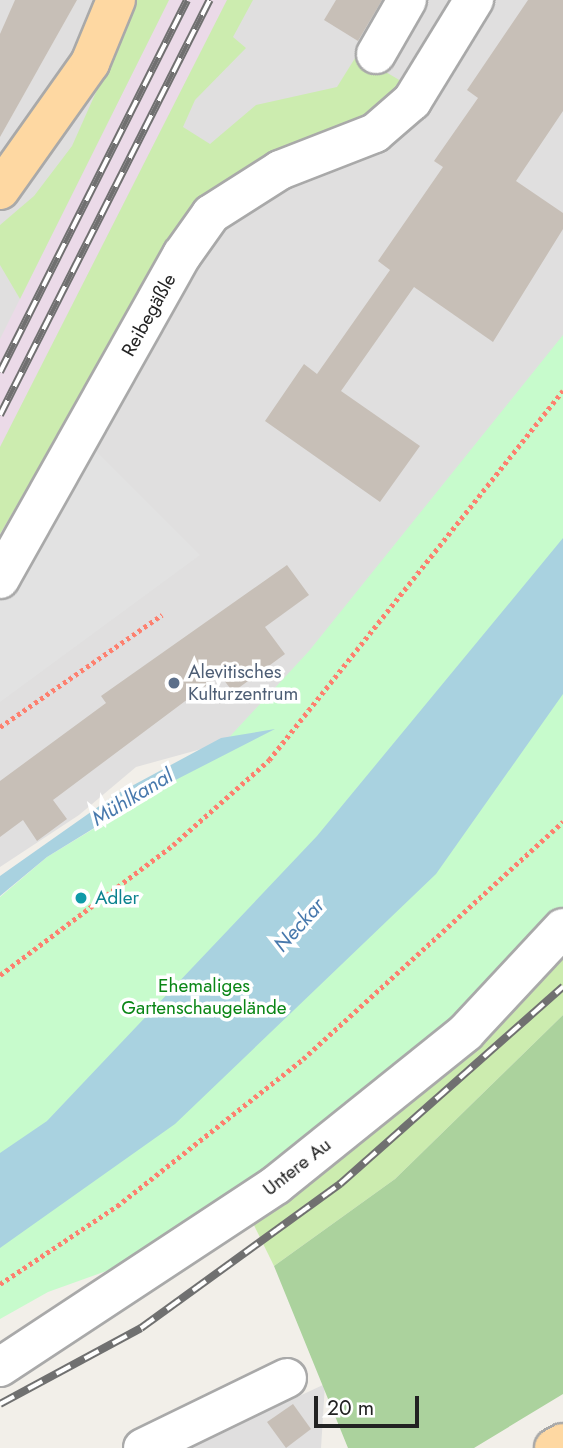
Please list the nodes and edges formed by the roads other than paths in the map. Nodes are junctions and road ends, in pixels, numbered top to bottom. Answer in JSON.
{"nodes":[{"id":1,"x":116,"y":0,"type":"edge"},
{"id":2,"x":407,"y":0,"type":"edge"},
{"id":3,"x":474,"y":0,"type":"edge"},
{"id":4,"x":376,"y":54,"type":"dead end"},
{"id":5,"x":0,"y":190,"type":"edge"},
{"id":6,"x":0,"y":579,"type":"edge"},
{"id":7,"x":563,"y":928,"type":"edge"},
{"id":8,"x":0,"y":1367,"type":"edge"},
{"id":9,"x":288,"y":1378,"type":"dead end"},
{"id":10,"x":563,"y":1443,"type":"edge"},
{"id":11,"x":143,"y":1448,"type":"edge"},
{"id":12,"x":554,"y":1448,"type":"edge"}],
"edges":[{"from":1,"to":5,"type":"main road"},
{"from":2,"to":4,"type":"street"},
{"from":3,"to":6,"type":"street","name":"Reibegäßle"},
{"from":7,"to":8,"type":"street","name":"Untere Au"},
{"from":9,"to":11,"type":"street"},
{"from":10,"to":12,"type":"main road"}]}
